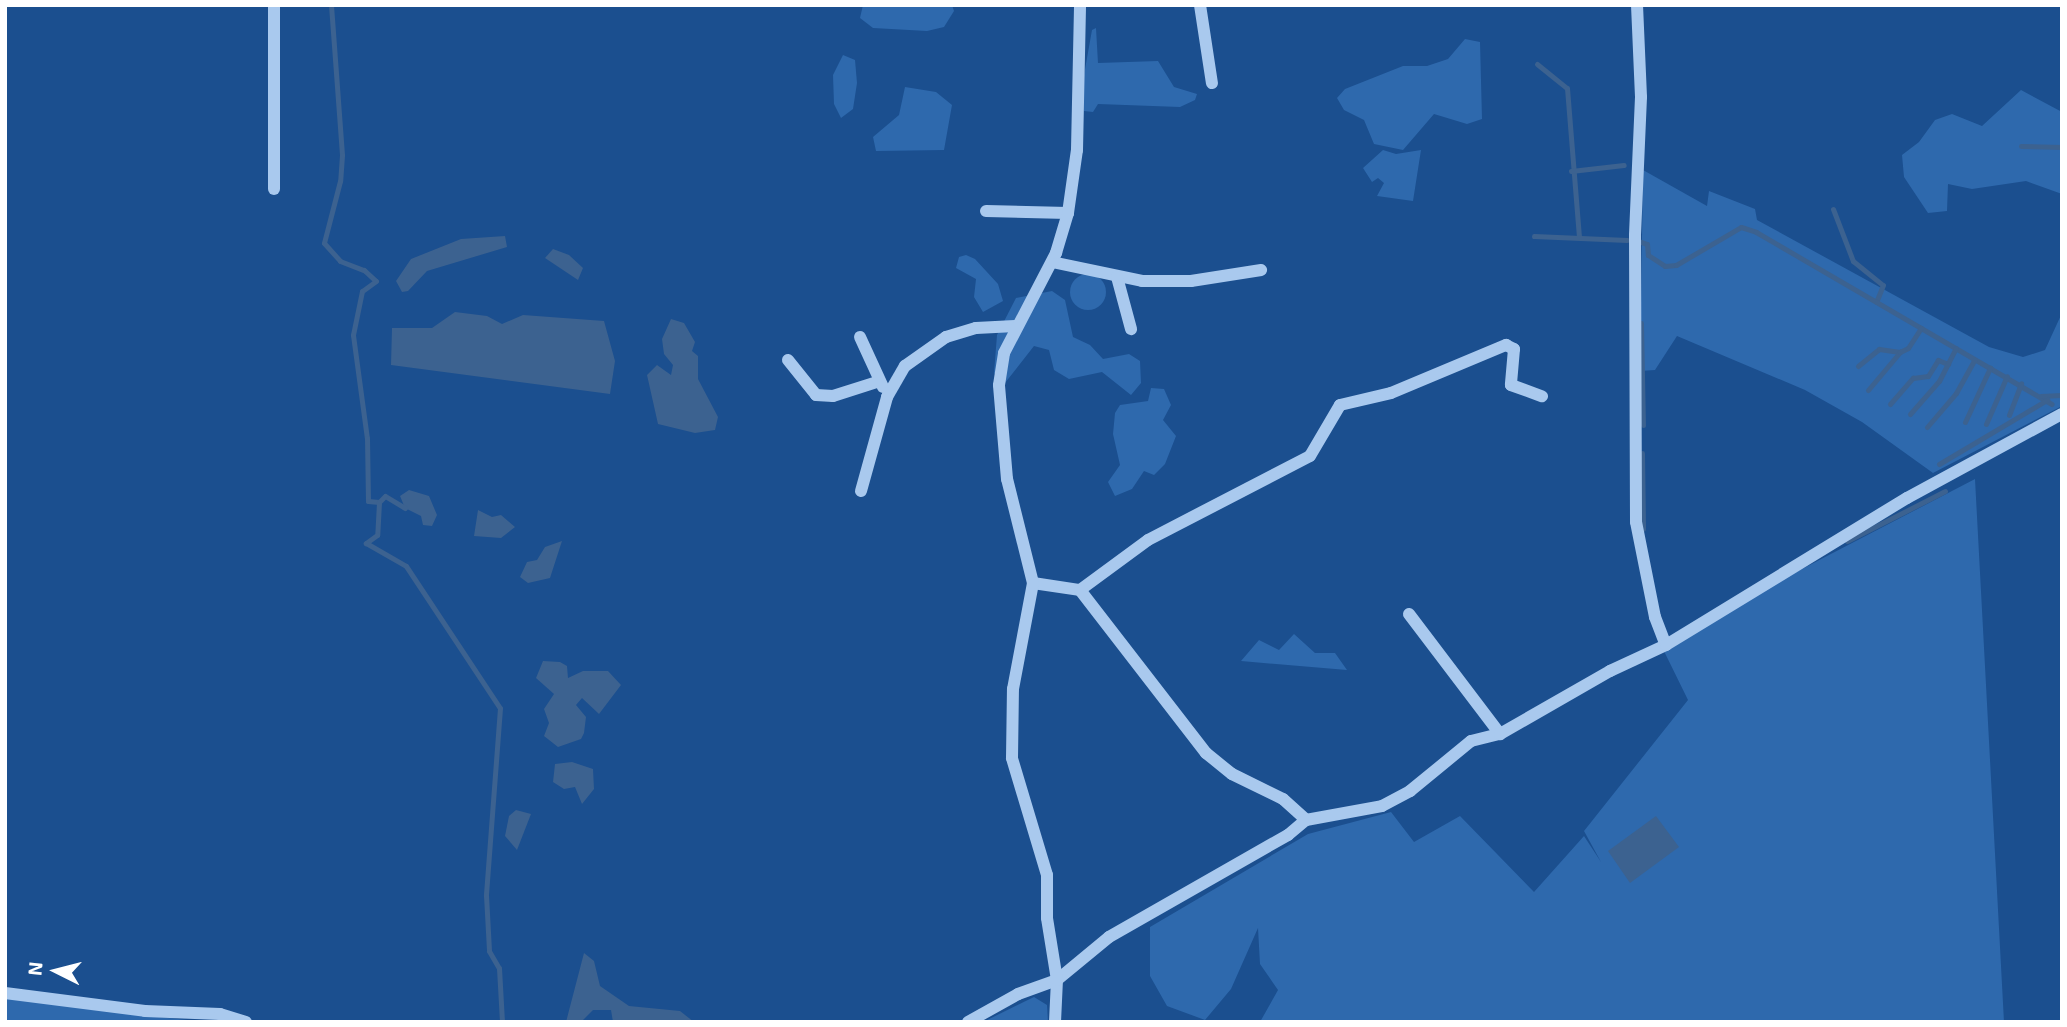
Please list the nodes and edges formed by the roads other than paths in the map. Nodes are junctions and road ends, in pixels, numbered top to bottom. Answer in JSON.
{"nodes":[{"id":1,"x":274,"y":5,"type":"edge"},
{"id":2,"x":1080,"y":5,"type":"edge"},
{"id":3,"x":1200,"y":5,"type":"edge"},
{"id":4,"x":1637,"y":5,"type":"edge"},
{"id":5,"x":1212,"y":83,"type":"dead end"},
{"id":6,"x":274,"y":189,"type":"dead end"},
{"id":7,"x":986,"y":211,"type":"dead end"},
{"id":8,"x":1068,"y":213,"type":"junction"},
{"id":9,"x":1052,"y":262,"type":"junction"},
{"id":10,"x":1261,"y":270,"type":"dead end"},
{"id":11,"x":1117,"y":277,"type":"junction"},
{"id":12,"x":1015,"y":326,"type":"junction"},
{"id":13,"x":1131,"y":329,"type":"dead end"},
{"id":14,"x":860,"y":337,"type":"dead end"},
{"id":15,"x":788,"y":360,"type":"dead end"},
{"id":16,"x":880,"y":381,"type":"junction"},
{"id":17,"x":1542,"y":396,"type":"dead end"},
{"id":18,"x":887,"y":397,"type":"junction"},
{"id":19,"x":2062,"y":414,"type":"edge"},
{"id":20,"x":861,"y":491,"type":"dead end"},
{"id":21,"x":1033,"y":583,"type":"junction"},
{"id":22,"x":1080,"y":590,"type":"junction"},
{"id":23,"x":1409,"y":614,"type":"dead end"},
{"id":24,"x":1665,"y":645,"type":"junction"},
{"id":25,"x":1500,"y":734,"type":"junction"},
{"id":26,"x":1306,"y":820,"type":"junction"},
{"id":27,"x":1057,"y":980,"type":"junction"},
{"id":28,"x":5,"y":993,"type":"edge"},
{"id":29,"x":246,"y":1022,"type":"edge"},
{"id":30,"x":968,"y":1022,"type":"edge"},
{"id":31,"x":1055,"y":1022,"type":"edge"}],
"edges":[{"from":1,"to":6,"type":"street"},
{"from":2,"to":8,"type":"street"},
{"from":3,"to":5,"type":"street"},
{"from":4,"to":24,"type":"street"},
{"from":7,"to":8,"type":"street"},
{"from":8,"to":9,"type":"street"},
{"from":9,"to":11,"type":"street"},
{"from":9,"to":12,"type":"street"},
{"from":10,"to":11,"type":"street"},
{"from":11,"to":13,"type":"street"},
{"from":12,"to":18,"type":"street"},
{"from":12,"to":21,"type":"street"},
{"from":14,"to":16,"type":"street"},
{"from":15,"to":16,"type":"street"},
{"from":16,"to":18,"type":"street"},
{"from":17,"to":22,"type":"street"},
{"from":18,"to":20,"type":"street"},
{"from":19,"to":24,"type":"street"},
{"from":21,"to":22,"type":"street"},
{"from":21,"to":27,"type":"street"},
{"from":22,"to":26,"type":"street"},
{"from":23,"to":25,"type":"street"},
{"from":24,"to":25,"type":"street"},
{"from":25,"to":26,"type":"street"},
{"from":26,"to":27,"type":"street"},
{"from":27,"to":30,"type":"street"},
{"from":27,"to":31,"type":"street"},
{"from":28,"to":29,"type":"street"}]}
